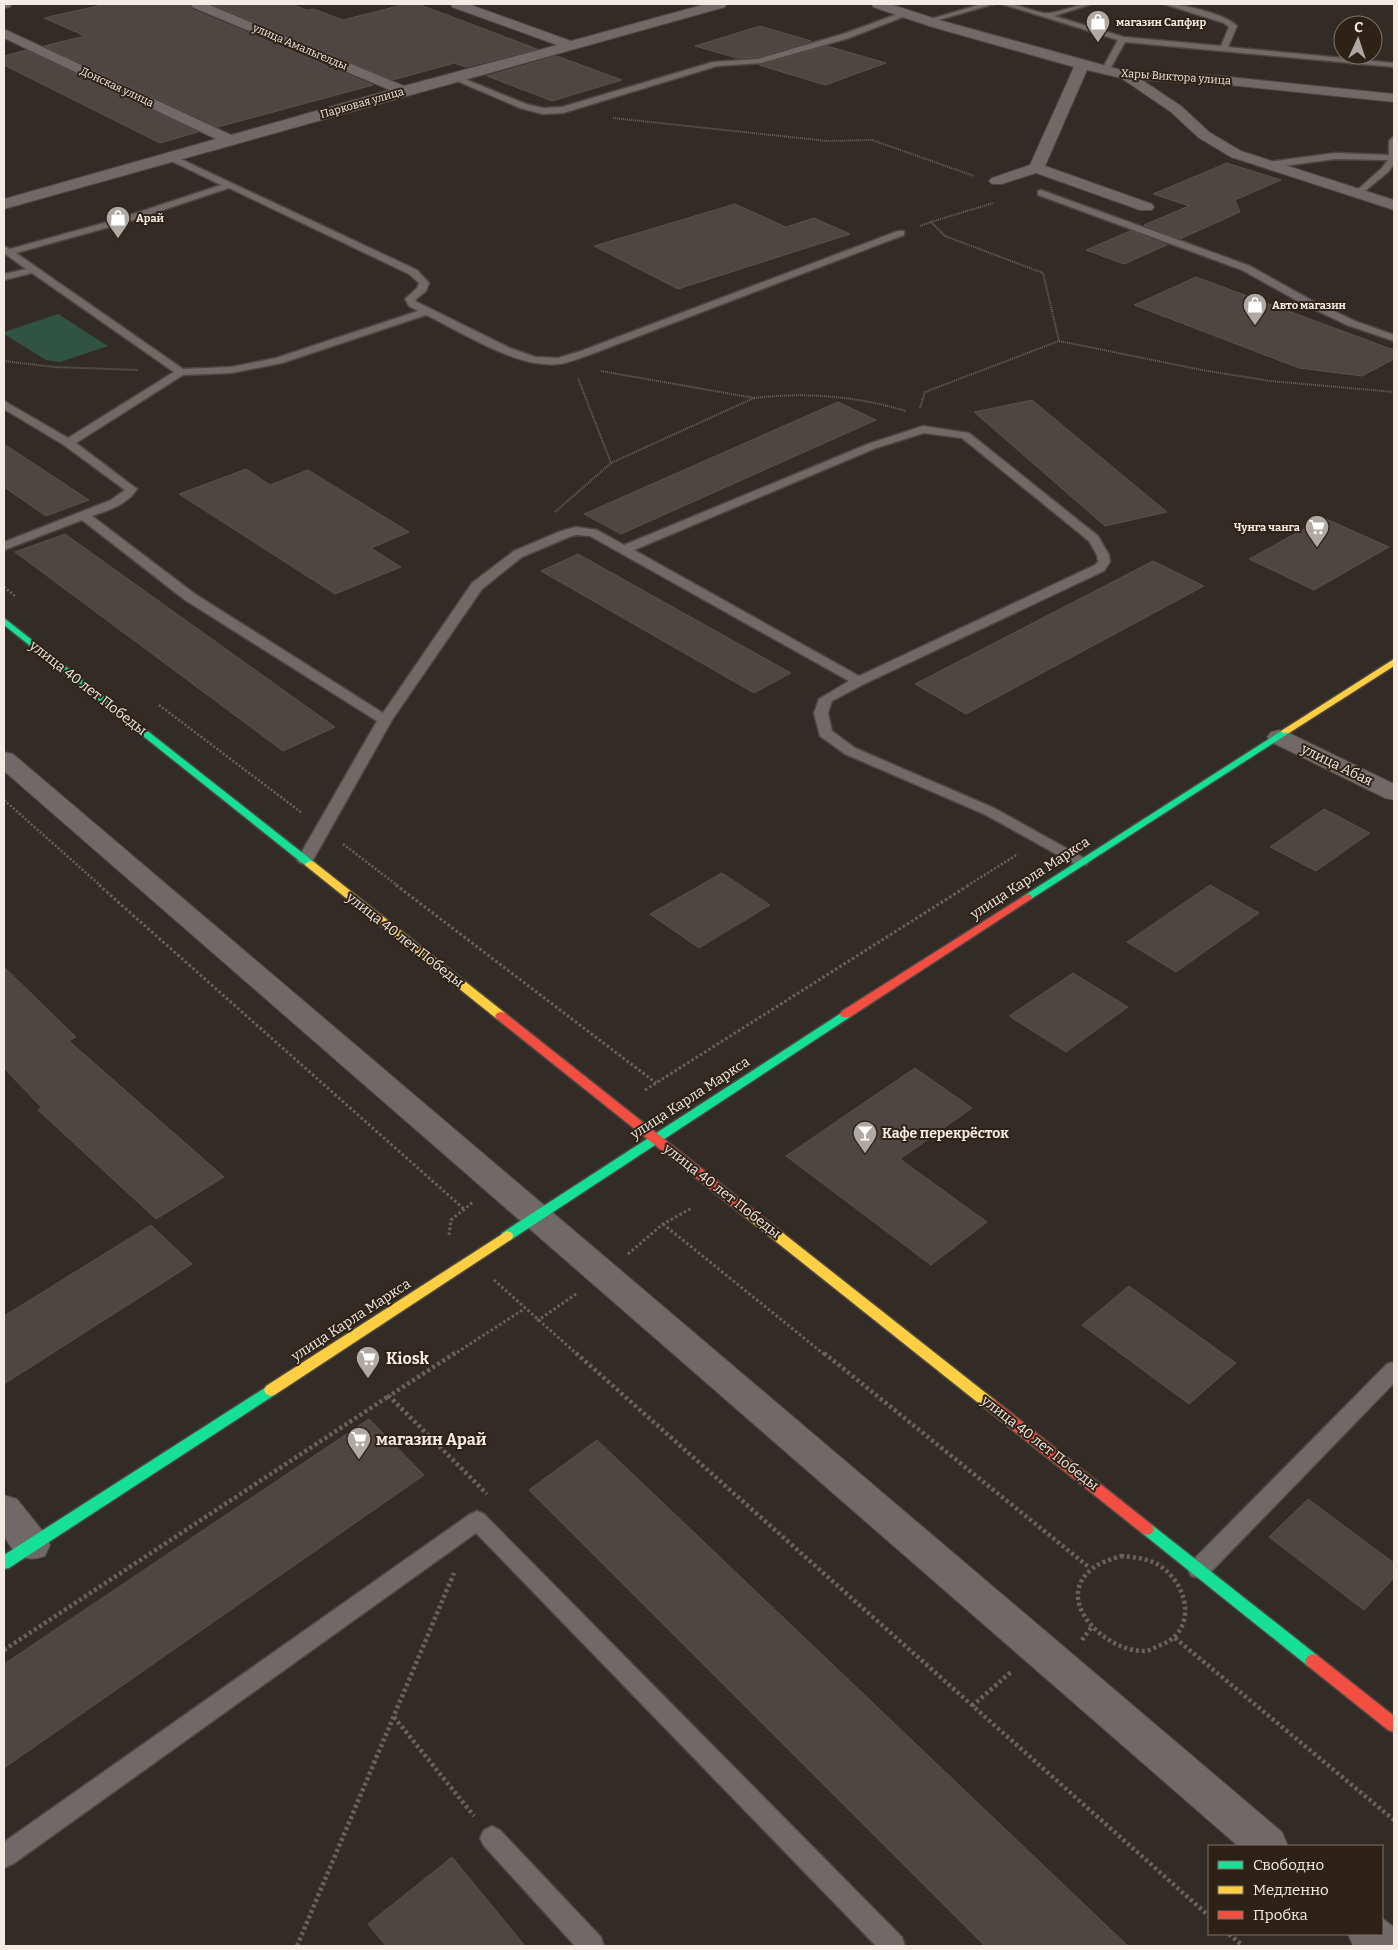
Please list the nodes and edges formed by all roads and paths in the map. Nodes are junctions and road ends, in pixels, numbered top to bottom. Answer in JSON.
{"nodes":[{"id":1,"x":197,"y":4,"type":"edge"},
{"id":2,"x":457,"y":4,"type":"edge"},
{"id":3,"x":720,"y":4,"type":"edge"},
{"id":4,"x":878,"y":4,"type":"edge"},
{"id":5,"x":990,"y":4,"type":"edge"},
{"id":6,"x":1006,"y":4,"type":"edge"},
{"id":7,"x":1087,"y":4,"type":"edge"},
{"id":8,"x":1168,"y":4,"type":"edge"},
{"id":9,"x":909,"y":13,"type":"junction"},
{"id":10,"x":1046,"y":16,"type":"junction"},
{"id":11,"x":928,"y":21,"type":"junction"},
{"id":12,"x":4,"y":34,"type":"edge"},
{"id":13,"x":1123,"y":39,"type":"junction"},
{"id":14,"x":23,"y":43,"type":"junction"},
{"id":15,"x":571,"y":45,"type":"junction"},
{"id":16,"x":4,"y":47,"type":"edge"},
{"id":17,"x":1224,"y":48,"type":"junction"},
{"id":18,"x":1082,"y":65,"type":"junction"},
{"id":19,"x":1394,"y":65,"type":"edge"},
{"id":20,"x":1105,"y":71,"type":"junction"},
{"id":21,"x":1125,"y":75,"type":"junction"},
{"id":22,"x":452,"y":77,"type":"junction"},
{"id":23,"x":403,"y":91,"type":"junction"},
{"id":24,"x":1394,"y":98,"type":"edge"},
{"id":25,"x":563,"y":110,"type":"junction"},
{"id":26,"x":1394,"y":139,"type":"edge"},
{"id":27,"x":230,"y":140,"type":"junction"},
{"id":28,"x":1394,"y":148,"type":"edge"},
{"id":29,"x":170,"y":157,"type":"junction"},
{"id":30,"x":1394,"y":158,"type":"edge"},
{"id":31,"x":1269,"y":165,"type":"junction"},
{"id":32,"x":1036,"y":168,"type":"junction"},
{"id":33,"x":997,"y":181,"type":"joint"},
{"id":34,"x":229,"y":185,"type":"junction"},
{"id":35,"x":1041,"y":193,"type":"dead end"},
{"id":36,"x":1359,"y":193,"type":"junction"},
{"id":37,"x":996,"y":202,"type":"dead end"},
{"id":38,"x":4,"y":204,"type":"edge"},
{"id":39,"x":1394,"y":205,"type":"edge"},
{"id":40,"x":1146,"y":207,"type":"dead end"},
{"id":41,"x":901,"y":233,"type":"dead end"},
{"id":42,"x":6,"y":250,"type":"edge"},
{"id":43,"x":34,"y":270,"type":"junction"},
{"id":44,"x":4,"y":277,"type":"edge"},
{"id":45,"x":428,"y":311,"type":"junction"},
{"id":46,"x":1394,"y":338,"type":"edge"},
{"id":47,"x":1059,"y":341,"type":"junction"},
{"id":48,"x":4,"y":361,"type":"edge"},
{"id":49,"x":559,"y":361,"type":"junction"},
{"id":50,"x":573,"y":366,"type":"junction"},
{"id":51,"x":178,"y":370,"type":"junction"},
{"id":52,"x":1394,"y":392,"type":"edge"},
{"id":53,"x":754,"y":398,"type":"junction"},
{"id":54,"x":4,"y":404,"type":"edge"},
{"id":55,"x":917,"y":415,"type":"junction"},
{"id":56,"x":923,"y":429,"type":"junction"},
{"id":57,"x":68,"y":443,"type":"junction"},
{"id":58,"x":611,"y":463,"type":"junction"},
{"id":59,"x":83,"y":515,"type":"junction"},
{"id":60,"x":4,"y":546,"type":"edge"},
{"id":61,"x":624,"y":550,"type":"junction"},
{"id":62,"x":518,"y":554,"type":"junction"},
{"id":63,"x":4,"y":621,"type":"edge"},
{"id":64,"x":1394,"y":662,"type":"edge"},
{"id":65,"x":860,"y":681,"type":"junction"},
{"id":66,"x":385,"y":720,"type":"junction"},
{"id":67,"x":1280,"y":737,"type":"junction"},
{"id":68,"x":4,"y":759,"type":"edge"},
{"id":69,"x":1394,"y":794,"type":"edge"},
{"id":70,"x":4,"y":800,"type":"edge"},
{"id":71,"x":1041,"y":839,"type":"junction"},
{"id":72,"x":304,"y":860,"type":"junction"},
{"id":73,"x":1082,"y":862,"type":"junction"},
{"id":74,"x":617,"y":1108,"type":"junction"},
{"id":75,"x":656,"y":1138,"type":"junction"},
{"id":76,"x":464,"y":1209,"type":"dead end"},
{"id":77,"x":537,"y":1218,"type":"junction"},
{"id":78,"x":664,"y":1224,"type":"dead end"},
{"id":79,"x":524,"y":1309,"type":"dead end"},
{"id":80,"x":1394,"y":1370,"type":"edge"},
{"id":81,"x":389,"y":1396,"type":"dead end"},
{"id":82,"x":4,"y":1510,"type":"edge"},
{"id":83,"x":18,"y":1554,"type":"edge"},
{"id":84,"x":1090,"y":1568,"type":"junction"},
{"id":85,"x":1199,"y":1569,"type":"junction"},
{"id":86,"x":1175,"y":1638,"type":"junction"},
{"id":87,"x":1037,"y":1648,"type":"junction"},
{"id":88,"x":4,"y":1650,"type":"edge"},
{"id":89,"x":972,"y":1706,"type":"junction"},
{"id":90,"x":394,"y":1718,"type":"dead end"},
{"id":91,"x":1394,"y":1725,"type":"edge"},
{"id":92,"x":1394,"y":1820,"type":"edge"},
{"id":93,"x":492,"y":1838,"type":"joint"},
{"id":94,"x":1267,"y":1845,"type":"edge"},
{"id":95,"x":4,"y":1856,"type":"edge"},
{"id":96,"x":1208,"y":1915,"type":"edge"},
{"id":97,"x":1230,"y":1935,"type":"edge"},
{"id":98,"x":1371,"y":1935,"type":"edge"},
{"id":99,"x":592,"y":1946,"type":"edge"},
{"id":100,"x":893,"y":1946,"type":"edge"},
{"id":101,"x":1243,"y":1946,"type":"edge"},
{"id":102,"x":1384,"y":1946,"type":"edge"}],
"edges":[{"from":1,"to":23,"type":"street","name":"улица Амальгелды"},
{"from":2,"to":15,"type":"street"},
{"from":3,"to":15,"type":"street","name":"Парковая улица"},
{"from":4,"to":9,"type":"street","name":"Хары Виктора улица"},
{"from":5,"to":11,"type":"lane"},
{"from":6,"to":10,"type":"lane"},
{"from":7,"to":10,"type":"lane"},
{"from":8,"to":17,"type":"lane"},
{"from":9,"to":11,"type":"street","name":"Хары Виктора улица"},
{"from":9,"to":25,"type":"lane"},
{"from":10,"to":13,"type":"lane"},
{"from":11,"to":18,"type":"street","name":"Хары Виктора улица"},
{"from":12,"to":14,"type":"street","name":"Донская улица"},
{"from":13,"to":17,"type":"lane"},
{"from":13,"to":20,"type":"lane"},
{"from":14,"to":16,"type":"street"},
{"from":14,"to":27,"type":"street","name":"Донская улица"},
{"from":15,"to":22,"type":"street","name":"Парковая улица"},
{"from":17,"to":19,"type":"lane"},
{"from":18,"to":20,"type":"street","name":"Хары Виктора улица"},
{"from":18,"to":32,"type":"street"},
{"from":20,"to":21,"type":"street","name":"Хары Виктора улица"},
{"from":21,"to":24,"type":"street","name":"Хары Виктора улица"},
{"from":21,"to":31,"type":"street"},
{"from":22,"to":23,"type":"street","name":"Парковая улица"},
{"from":22,"to":25,"type":"lane"},
{"from":23,"to":27,"type":"street","name":"Парковая улица"},
{"from":25,"to":33,"type":"path"},
{"from":26,"to":28,"type":"lane"},
{"from":27,"to":29,"type":"street","name":"Парковая улица"},
{"from":28,"to":30,"type":"lane"},
{"from":29,"to":34,"type":"lane"},
{"from":29,"to":38,"type":"street","name":"Парковая улица"},
{"from":30,"to":31,"type":"lane"},
{"from":30,"to":36,"type":"lane"},
{"from":31,"to":36,"type":"street"},
{"from":32,"to":33,"type":"street"},
{"from":32,"to":40,"type":"street"},
{"from":34,"to":42,"type":"lane"},
{"from":34,"to":45,"type":"lane"},
{"from":35,"to":46,"type":"lane"},
{"from":36,"to":39,"type":"street"},
{"from":37,"to":47,"type":"path"},
{"from":41,"to":49,"type":"lane"},
{"from":42,"to":43,"type":"lane"},
{"from":43,"to":44,"type":"lane"},
{"from":43,"to":51,"type":"lane"},
{"from":45,"to":49,"type":"lane"},
{"from":45,"to":51,"type":"lane"},
{"from":47,"to":52,"type":"path"},
{"from":47,"to":55,"type":"path"},
{"from":48,"to":51,"type":"path"},
{"from":49,"to":50,"type":"path"},
{"from":50,"to":53,"type":"path"},
{"from":50,"to":58,"type":"path"},
{"from":51,"to":57,"type":"lane"},
{"from":53,"to":55,"type":"path"},
{"from":53,"to":58,"type":"path"},
{"from":54,"to":57,"type":"lane"},
{"from":55,"to":56,"type":"path"},
{"from":56,"to":61,"type":"lane"},
{"from":56,"to":65,"type":"lane"},
{"from":57,"to":59,"type":"lane"},
{"from":58,"to":62,"type":"path"},
{"from":59,"to":60,"type":"lane"},
{"from":59,"to":66,"type":"lane"},
{"from":61,"to":62,"type":"lane"},
{"from":61,"to":65,"type":"lane"},
{"from":62,"to":66,"type":"lane"},
{"from":63,"to":72,"type":"street","name":"улица 40 лет Победы"},
{"from":64,"to":67,"type":"street","name":"улица Карла Маркса"},
{"from":65,"to":71,"type":"lane"},
{"from":66,"to":72,"type":"lane"},
{"from":67,"to":69,"type":"street","name":"улица Абая"},
{"from":67,"to":73,"type":"street","name":"улица Карла Маркса"},
{"from":68,"to":77,"type":"street"},
{"from":70,"to":76,"type":"path"},
{"from":71,"to":73,"type":"lane"},
{"from":71,"to":74,"type":"path"},
{"from":72,"to":74,"type":"street","name":"улица 40 лет Победы"},
{"from":73,"to":75,"type":"street","name":"улица Карла Маркса"},
{"from":74,"to":75,"type":"street","name":"улица 40 лет Победы"},
{"from":75,"to":77,"type":"street","name":"улица Карла Маркса"},
{"from":75,"to":85,"type":"street","name":"улица 40 лет Победы"},
{"from":77,"to":83,"type":"street","name":"улица Карла Маркса"},
{"from":77,"to":87,"type":"street"},
{"from":78,"to":84,"type":"path"},
{"from":79,"to":89,"type":"path"},
{"from":80,"to":85,"type":"lane"},
{"from":81,"to":88,"type":"path"},
{"from":82,"to":83,"type":"street"},
{"from":84,"to":86,"type":"path"},
{"from":84,"to":86,"type":"path"},
{"from":85,"to":91,"type":"street","name":"улица 40 лет Победы"},
{"from":86,"to":92,"type":"path"},
{"from":87,"to":89,"type":"path"},
{"from":87,"to":94,"type":"street"},
{"from":89,"to":96,"type":"path"},
{"from":90,"to":93,"type":"path"},
{"from":93,"to":99,"type":"lane"},
{"from":95,"to":100,"type":"lane"},
{"from":97,"to":101,"type":"path"},
{"from":98,"to":102,"type":"street"}]}
